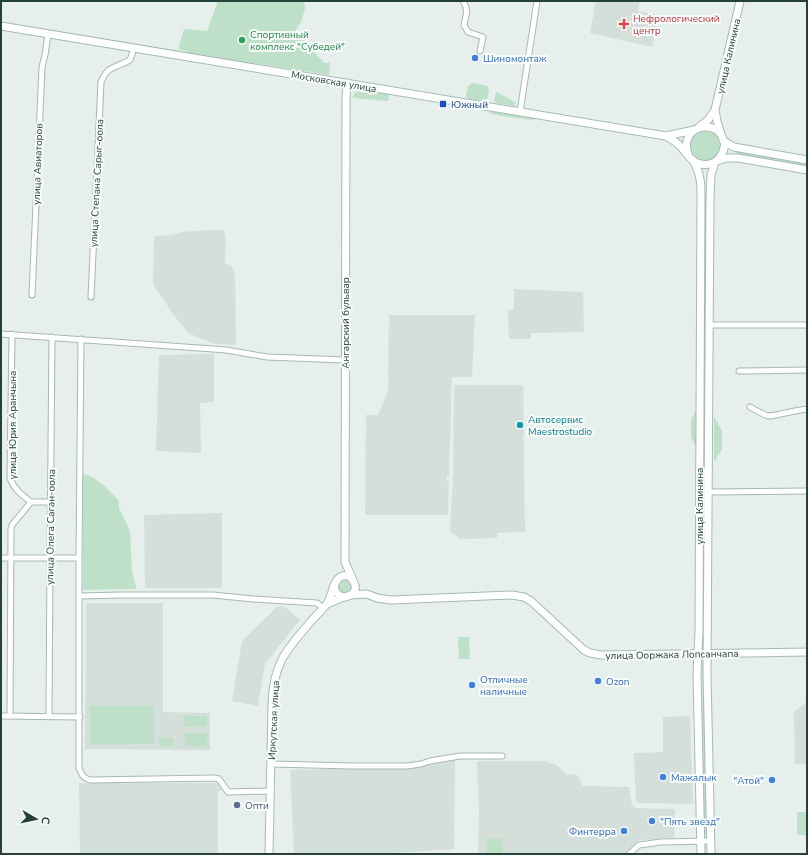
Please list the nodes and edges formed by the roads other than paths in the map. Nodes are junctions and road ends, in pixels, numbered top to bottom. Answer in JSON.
{"nodes":[{"id":1,"x":463,"y":1,"type":"edge"},
{"id":2,"x":537,"y":1,"type":"edge"},
{"id":3,"x":740,"y":1,"type":"edge"},
{"id":4,"x":1,"y":26,"type":"edge"},
{"id":5,"x":48,"y":34,"type":"junction"},
{"id":6,"x":134,"y":48,"type":"junction"},
{"id":7,"x":480,"y":51,"type":"dead end"},
{"id":8,"x":348,"y":83,"type":"junction"},
{"id":9,"x":715,"y":110,"type":"junction"},
{"id":10,"x":520,"y":112,"type":"junction"},
{"id":11,"x":695,"y":130,"type":"junction"},
{"id":12,"x":666,"y":136,"type":"junction"},
{"id":13,"x":722,"y":138,"type":"junction"},
{"id":14,"x":688,"y":154,"type":"junction"},
{"id":15,"x":693,"y":160,"type":"junction"},
{"id":16,"x":807,"y":160,"type":"edge"},
{"id":17,"x":716,"y":161,"type":"junction"},
{"id":18,"x":807,"y":170,"type":"edge"},
{"id":19,"x":701,"y":264,"type":"junction"},
{"id":20,"x":710,"y":264,"type":"junction"},
{"id":21,"x":32,"y":295,"type":"dead end"},
{"id":22,"x":91,"y":297,"type":"dead end"},
{"id":23,"x":710,"y":325,"type":"junction"},
{"id":24,"x":807,"y":325,"type":"edge"},
{"id":25,"x":1,"y":334,"type":"edge"},
{"id":26,"x":12,"y":334,"type":"junction"},
{"id":27,"x":52,"y":337,"type":"junction"},
{"id":28,"x":81,"y":339,"type":"junction"},
{"id":29,"x":345,"y":360,"type":"junction"},
{"id":30,"x":807,"y":370,"type":"edge"},
{"id":31,"x":739,"y":371,"type":"dead end"},
{"id":32,"x":750,"y":407,"type":"dead end"},
{"id":33,"x":807,"y":409,"type":"edge"},
{"id":34,"x":700,"y":474,"type":"junction"},
{"id":35,"x":708,"y":474,"type":"junction"},
{"id":36,"x":807,"y":491,"type":"edge"},
{"id":37,"x":708,"y":492,"type":"junction"},
{"id":38,"x":31,"y":502,"type":"junction"},
{"id":39,"x":50,"y":502,"type":"junction"},
{"id":40,"x":1,"y":558,"type":"edge"},
{"id":41,"x":10,"y":558,"type":"junction"},
{"id":42,"x":50,"y":558,"type":"junction"},
{"id":43,"x":79,"y":558,"type":"junction"},
{"id":44,"x":345,"y":562,"type":"junction"},
{"id":45,"x":354,"y":581,"type":"junction"},
{"id":46,"x":336,"y":582,"type":"junction"},
{"id":47,"x":367,"y":594,"type":"junction"},
{"id":48,"x":80,"y":596,"type":"junction"},
{"id":49,"x":347,"y":596,"type":"junction"},
{"id":50,"x":325,"y":606,"type":"junction"},
{"id":51,"x":807,"y":652,"type":"edge"},
{"id":52,"x":698,"y":654,"type":"junction"},
{"id":53,"x":708,"y":654,"type":"junction"},
{"id":54,"x":1,"y":716,"type":"edge"},
{"id":55,"x":10,"y":716,"type":"junction"},
{"id":56,"x":49,"y":717,"type":"junction"},
{"id":57,"x":80,"y":717,"type":"junction"},
{"id":58,"x":502,"y":756,"type":"dead end"},
{"id":59,"x":271,"y":764,"type":"junction"},
{"id":60,"x":270,"y":791,"type":"junction"},
{"id":61,"x":701,"y":841,"type":"junction"},
{"id":62,"x":711,"y":841,"type":"junction"},
{"id":63,"x":269,"y":854,"type":"edge"},
{"id":64,"x":629,"y":854,"type":"edge"},
{"id":65,"x":701,"y":854,"type":"edge"},
{"id":66,"x":711,"y":854,"type":"edge"}],
"edges":[{"from":1,"to":7,"type":"street"},
{"from":2,"to":10,"type":"street"},
{"from":3,"to":9,"type":"main road","name":"улица Калинина"},
{"from":4,"to":5,"type":"main road","name":"Московская улица"},
{"from":5,"to":6,"type":"main road","name":"Московская улица"},
{"from":5,"to":21,"type":"street","name":"улица Авиаторов"},
{"from":6,"to":8,"type":"main road","name":"Московская улица"},
{"from":6,"to":22,"type":"street","name":"улица Степана Сарыг-оола"},
{"from":8,"to":10,"type":"main road","name":"Московская улица"},
{"from":8,"to":29,"type":"main road","name":"Ангарский бульвар"},
{"from":9,"to":11,"type":"main road","name":"улица Калинина"},
{"from":9,"to":13,"type":"main road","name":"улица Калинина"},
{"from":10,"to":12,"type":"main road","name":"Московская улица"},
{"from":11,"to":12,"type":"main road","name":"Московская улица"},
{"from":11,"to":13,"type":"main road"},
{"from":11,"to":14,"type":"main road"},
{"from":12,"to":14,"type":"main road","name":"Московская улица"},
{"from":13,"to":16,"type":"main road"},
{"from":13,"to":17,"type":"main road"},
{"from":14,"to":15,"type":"main road"},
{"from":15,"to":17,"type":"main road"},
{"from":15,"to":19,"type":"main road","name":"улица Калинина"},
{"from":17,"to":18,"type":"main road"},
{"from":17,"to":20,"type":"main road","name":"улица Калинина"},
{"from":19,"to":20,"type":"main road"},
{"from":19,"to":34,"type":"main road","name":"улица Калинина"},
{"from":20,"to":23,"type":"main road","name":"улица Калинина"},
{"from":23,"to":24,"type":"street"},
{"from":23,"to":35,"type":"main road","name":"улица Калинина"},
{"from":25,"to":26,"type":"street"},
{"from":26,"to":27,"type":"street"},
{"from":26,"to":38,"type":"street","name":"улица Юрия Аранчына"},
{"from":27,"to":28,"type":"street"},
{"from":27,"to":39,"type":"street","name":"улица Олега Саган-оола"},
{"from":28,"to":29,"type":"street"},
{"from":28,"to":43,"type":"street"},
{"from":29,"to":44,"type":"main road","name":"Ангарский бульвар"},
{"from":30,"to":31,"type":"street"},
{"from":32,"to":33,"type":"street"},
{"from":34,"to":35,"type":"main road"},
{"from":34,"to":52,"type":"main road","name":"улица Калинина"},
{"from":35,"to":37,"type":"main road","name":"улица Калинина"},
{"from":36,"to":37,"type":"street"},
{"from":37,"to":53,"type":"main road","name":"улица Калинина"},
{"from":38,"to":39,"type":"street"},
{"from":38,"to":41,"type":"street"},
{"from":39,"to":42,"type":"street","name":"улица Олега Саган-оола"},
{"from":40,"to":41,"type":"street"},
{"from":41,"to":42,"type":"street"},
{"from":41,"to":55,"type":"street"},
{"from":42,"to":43,"type":"street"},
{"from":42,"to":56,"type":"street","name":"улица Олега Саган-оола"},
{"from":43,"to":48,"type":"street"},
{"from":44,"to":45,"type":"main road","name":"Ангарский бульвар"},
{"from":44,"to":46,"type":"main road","name":"Ангарский бульвар"},
{"from":45,"to":46,"type":"main road"},
{"from":45,"to":47,"type":"main road","name":"улица Ооржака Лопсанчапа"},
{"from":45,"to":49,"type":"main road"},
{"from":46,"to":49,"type":"main road"},
{"from":46,"to":50,"type":"main road","name":"Иркутская улица"},
{"from":47,"to":49,"type":"main road","name":"улица Ооржака Лопсанчапа"},
{"from":47,"to":52,"type":"main road","name":"улица Ооржака Лопсанчапа"},
{"from":48,"to":50,"type":"street"},
{"from":48,"to":57,"type":"street"},
{"from":49,"to":50,"type":"main road","name":"Иркутская улица"},
{"from":50,"to":59,"type":"main road","name":"Иркутская улица"},
{"from":51,"to":53,"type":"main road","name":"улица Ооржака Лопсанчапа"},
{"from":52,"to":53,"type":"main road","name":"улица Ооржака Лопсанчапа"},
{"from":52,"to":61,"type":"main road","name":"улица Калинина"},
{"from":53,"to":62,"type":"main road","name":"улица Калинина"},
{"from":54,"to":55,"type":"street"},
{"from":55,"to":56,"type":"street"},
{"from":56,"to":57,"type":"street"},
{"from":57,"to":60,"type":"street"},
{"from":58,"to":59,"type":"street"},
{"from":59,"to":60,"type":"main road","name":"Иркутская улица"},
{"from":60,"to":63,"type":"main road","name":"Иркутская улица"},
{"from":61,"to":62,"type":"street"},
{"from":61,"to":64,"type":"street"},
{"from":61,"to":65,"type":"main road","name":"улица Калинина"},
{"from":62,"to":66,"type":"main road","name":"улица Калинина"}]}
